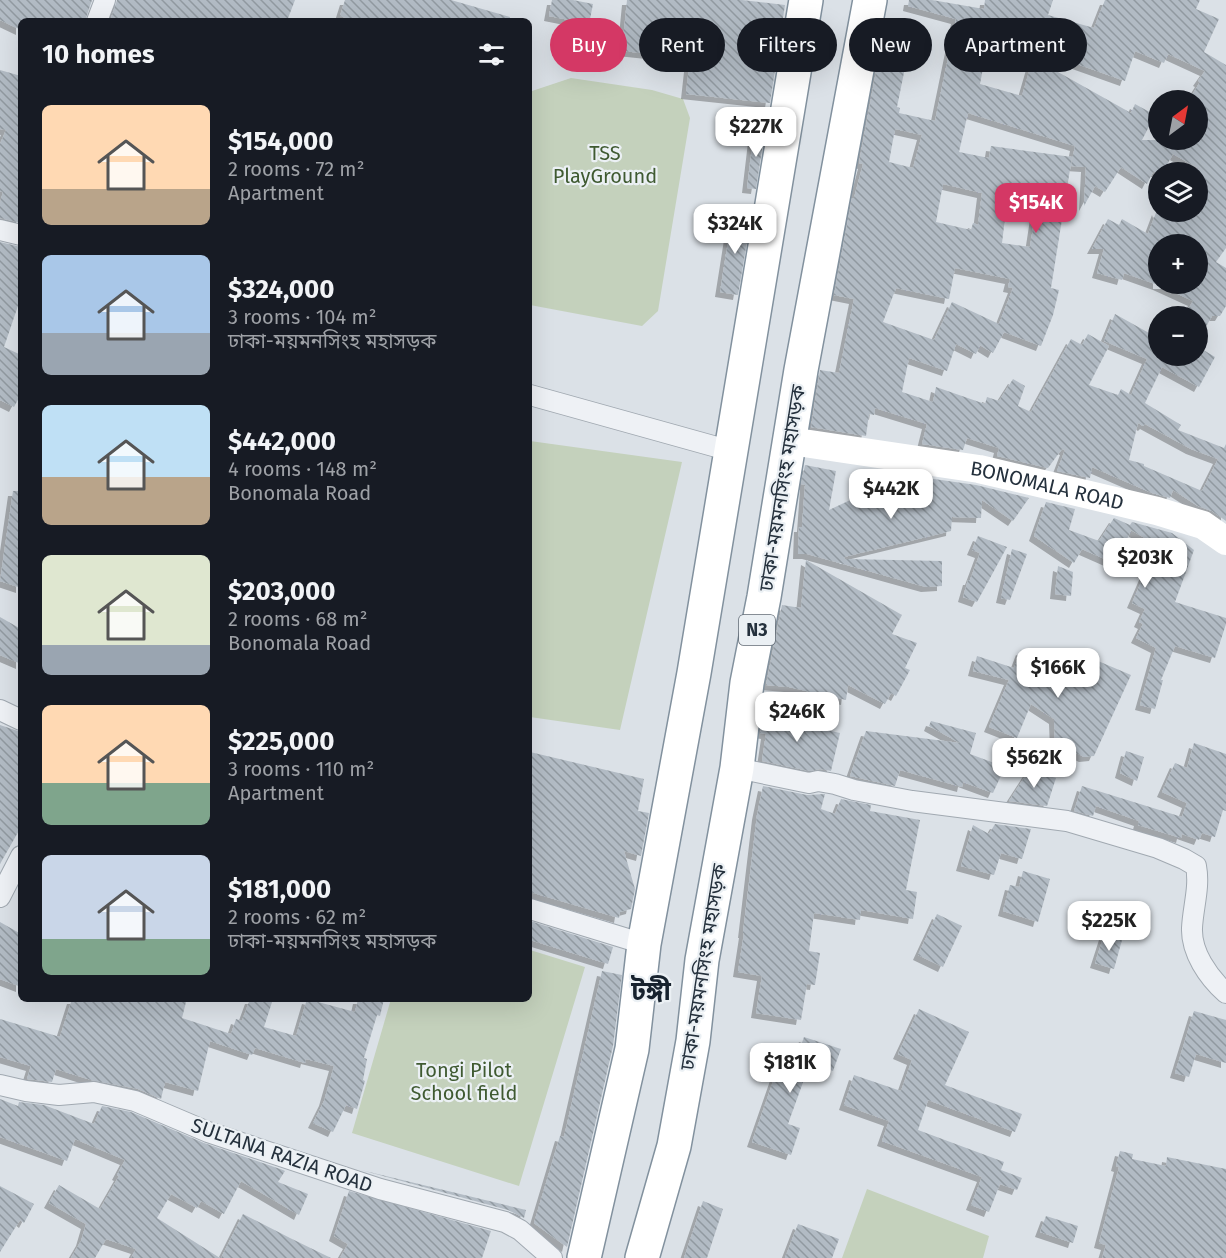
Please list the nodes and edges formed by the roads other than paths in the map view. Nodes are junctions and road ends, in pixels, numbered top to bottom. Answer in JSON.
{"nodes":[{"id":1,"x":105,"y":0,"type":"edge"},
{"id":2,"x":806,"y":0,"type":"edge"},
{"id":3,"x":870,"y":0,"type":"edge"},
{"id":4,"x":98,"y":18,"type":"edge"},
{"id":5,"x":0,"y":230,"type":"edge"},
{"id":6,"x":18,"y":234,"type":"edge"},
{"id":7,"x":532,"y":396,"type":"edge"},
{"id":8,"x":790,"y":441,"type":"junction"},
{"id":9,"x":731,"y":451,"type":"junction"},
{"id":10,"x":1226,"y":541,"type":"edge"},
{"id":11,"x":0,"y":710,"type":"edge"},
{"id":12,"x":18,"y":719,"type":"edge"},
{"id":13,"x":737,"y":768,"type":"junction"},
{"id":14,"x":18,"y":862,"type":"edge"},
{"id":15,"x":0,"y":897,"type":"edge"},
{"id":16,"x":532,"y":910,"type":"edge"},
{"id":17,"x":644,"y":944,"type":"junction"},
{"id":18,"x":1226,"y":993,"type":"edge"},
{"id":19,"x":0,"y":1085,"type":"edge"},
{"id":20,"x":552,"y":1258,"type":"edge"},
{"id":21,"x":584,"y":1258,"type":"edge"},
{"id":22,"x":642,"y":1258,"type":"edge"}],
"edges":[{"from":1,"to":4,"type":"street"},
{"from":2,"to":9,"type":"highway"},
{"from":3,"to":8,"type":"highway","name":"ঢাকা-ময়মনসিংহ মহাসড়ক","number":"N3"},
{"from":5,"to":6,"type":"street"},
{"from":7,"to":9,"type":"street"},
{"from":8,"to":10,"type":"street","name":"BONOMALA ROAD"},
{"from":8,"to":13,"type":"highway","name":"ঢাকা-ময়মনসিংহ মহাসড়ক","number":"N3"},
{"from":9,"to":17,"type":"highway"},
{"from":11,"to":12,"type":"street"},
{"from":13,"to":18,"type":"street"},
{"from":13,"to":22,"type":"highway","name":"ঢাকা-ময়মনসিংহ মহাসড়ক","number":"N3"},
{"from":14,"to":15,"type":"street"},
{"from":16,"to":17,"type":"street"},
{"from":17,"to":21,"type":"highway"},
{"from":19,"to":20,"type":"street","name":"SULTANA RAZIA ROAD"}]}
